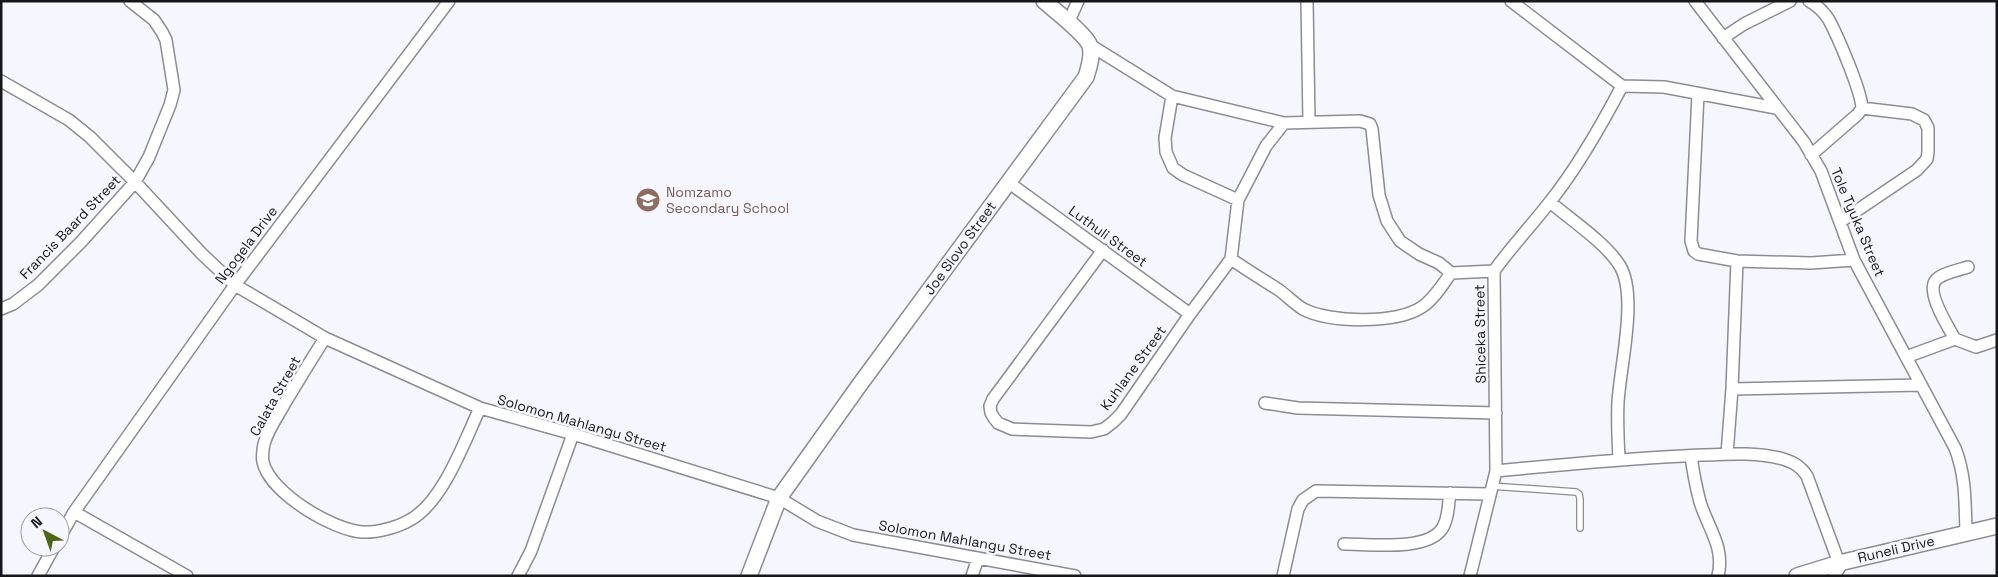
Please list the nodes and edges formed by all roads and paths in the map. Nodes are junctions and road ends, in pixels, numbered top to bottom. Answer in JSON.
{"nodes":[{"id":1,"x":449,"y":1,"type":"edge"},
{"id":2,"x":1044,"y":1,"type":"edge"},
{"id":3,"x":1078,"y":1,"type":"edge"},
{"id":4,"x":1307,"y":1,"type":"edge"},
{"id":5,"x":1511,"y":1,"type":"edge"},
{"id":6,"x":1695,"y":1,"type":"edge"},
{"id":7,"x":1790,"y":1,"type":"edge"},
{"id":8,"x":1809,"y":1,"type":"edge"},
{"id":9,"x":133,"y":2,"type":"edge"},
{"id":10,"x":1069,"y":21,"type":"junction"},
{"id":11,"x":1723,"y":38,"type":"junction"},
{"id":12,"x":1090,"y":45,"type":"junction"},
{"id":13,"x":1,"y":81,"type":"edge"},
{"id":14,"x":1622,"y":86,"type":"junction"},
{"id":15,"x":1698,"y":94,"type":"junction"},
{"id":16,"x":1172,"y":96,"type":"junction"},
{"id":17,"x":1776,"y":108,"type":"junction"},
{"id":18,"x":1862,"y":108,"type":"junction"},
{"id":19,"x":1309,"y":122,"type":"junction"},
{"id":20,"x":1284,"y":123,"type":"junction"},
{"id":21,"x":1812,"y":155,"type":"junction"},
{"id":22,"x":135,"y":182,"type":"junction"},
{"id":23,"x":1008,"y":182,"type":"junction"},
{"id":24,"x":1238,"y":200,"type":"junction"},
{"id":25,"x":1550,"y":202,"type":"junction"},
{"id":26,"x":1840,"y":222,"type":"junction"},
{"id":27,"x":1103,"y":250,"type":"junction"},
{"id":28,"x":1231,"y":259,"type":"junction"},
{"id":29,"x":1854,"y":260,"type":"junction"},
{"id":30,"x":1737,"y":261,"type":"junction"},
{"id":31,"x":1968,"y":267,"type":"dead end"},
{"id":32,"x":1494,"y":271,"type":"junction"},
{"id":33,"x":1451,"y":272,"type":"junction"},
{"id":34,"x":235,"y":285,"type":"junction"},
{"id":35,"x":1,"y":309,"type":"edge"},
{"id":36,"x":1190,"y":314,"type":"junction"},
{"id":37,"x":324,"y":338,"type":"junction"},
{"id":38,"x":1954,"y":340,"type":"junction"},
{"id":39,"x":1997,"y":340,"type":"edge"},
{"id":40,"x":1906,"y":357,"type":"junction"},
{"id":41,"x":1921,"y":385,"type":"junction"},
{"id":42,"x":1732,"y":389,"type":"junction"},
{"id":43,"x":1265,"y":403,"type":"dead end"},
{"id":44,"x":480,"y":408,"type":"junction"},
{"id":45,"x":1496,"y":413,"type":"junction"},
{"id":46,"x":573,"y":434,"type":"junction"},
{"id":47,"x":1727,"y":454,"type":"junction"},
{"id":48,"x":1691,"y":456,"type":"junction"},
{"id":49,"x":1619,"y":459,"type":"junction"},
{"id":50,"x":1496,"y":471,"type":"junction"},
{"id":51,"x":1490,"y":490,"type":"junction"},
{"id":52,"x":1450,"y":493,"type":"junction"},
{"id":53,"x":779,"y":498,"type":"junction"},
{"id":54,"x":74,"y":512,"type":"junction"},
{"id":55,"x":70,"y":519,"type":"edge"},
{"id":56,"x":1997,"y":526,"type":"edge"},
{"id":57,"x":1580,"y":528,"type":"dead end"},
{"id":58,"x":1966,"y":533,"type":"junction"},
{"id":59,"x":1344,"y":544,"type":"dead end"},
{"id":60,"x":48,"y":557,"type":"edge"},
{"id":61,"x":978,"y":558,"type":"junction"},
{"id":62,"x":1839,"y":567,"type":"edge"},
{"id":63,"x":38,"y":576,"type":"edge"},
{"id":64,"x":187,"y":576,"type":"edge"},
{"id":65,"x":518,"y":576,"type":"edge"},
{"id":66,"x":749,"y":576,"type":"edge"},
{"id":67,"x":972,"y":576,"type":"edge"},
{"id":68,"x":1075,"y":576,"type":"edge"},
{"id":69,"x":1284,"y":576,"type":"edge"},
{"id":70,"x":1470,"y":576,"type":"edge"},
{"id":71,"x":1718,"y":576,"type":"edge"},
{"id":72,"x":1797,"y":576,"type":"edge"}],
"edges":[{"from":1,"to":34,"type":"street","name":"Ngogela Drive"},
{"from":2,"to":10,"type":"street"},
{"from":3,"to":10,"type":"street"},
{"from":4,"to":19,"type":"street"},
{"from":5,"to":14,"type":"street"},
{"from":6,"to":11,"type":"street","name":"Tole Tyuka Street"},
{"from":7,"to":11,"type":"street"},
{"from":8,"to":18,"type":"street"},
{"from":9,"to":22,"type":"street","name":"Francis Baard Street"},
{"from":10,"to":12,"type":"street"},
{"from":11,"to":17,"type":"street","name":"Tole Tyuka Street"},
{"from":12,"to":16,"type":"street"},
{"from":12,"to":23,"type":"street","name":"Joe Slovo Street"},
{"from":13,"to":22,"type":"street","name":"Solomon Mahlangu Street"},
{"from":14,"to":15,"type":"street"},
{"from":14,"to":25,"type":"street","name":"Shiceka Street"},
{"from":15,"to":17,"type":"street"},
{"from":15,"to":30,"type":"street"},
{"from":16,"to":20,"type":"street"},
{"from":16,"to":24,"type":"street"},
{"from":17,"to":21,"type":"street","name":"Tole Tyuka Street"},
{"from":18,"to":21,"type":"street"},
{"from":18,"to":26,"type":"street"},
{"from":19,"to":20,"type":"street"},
{"from":19,"to":33,"type":"street"},
{"from":20,"to":24,"type":"street"},
{"from":21,"to":26,"type":"street","name":"Tole Tyuka Street"},
{"from":22,"to":34,"type":"street","name":"Solomon Mahlangu Street"},
{"from":22,"to":35,"type":"street","name":"Francis Baard Street"},
{"from":23,"to":27,"type":"street","name":"Luthuli Street"},
{"from":23,"to":53,"type":"street","name":"Joe Slovo Street"},
{"from":24,"to":28,"type":"street"},
{"from":25,"to":32,"type":"street","name":"Shiceka Street"},
{"from":25,"to":49,"type":"street"},
{"from":26,"to":29,"type":"street","name":"Tole Tyuka Street"},
{"from":27,"to":36,"type":"street","name":"Luthuli Street"},
{"from":27,"to":36,"type":"street","name":"Kuhlane Street"},
{"from":28,"to":33,"type":"street"},
{"from":28,"to":36,"type":"street","name":"Kuhlane Street"},
{"from":29,"to":30,"type":"street"},
{"from":29,"to":40,"type":"street","name":"Tole Tyuka Street"},
{"from":30,"to":42,"type":"street"},
{"from":31,"to":38,"type":"street"},
{"from":32,"to":33,"type":"street"},
{"from":32,"to":45,"type":"street","name":"Shiceka Street"},
{"from":34,"to":37,"type":"street","name":"Solomon Mahlangu Street"},
{"from":34,"to":54,"type":"street","name":"Ngogela Drive"},
{"from":37,"to":44,"type":"street","name":"Solomon Mahlangu Street"},
{"from":37,"to":44,"type":"street","name":"Calata Street"},
{"from":38,"to":39,"type":"street"},
{"from":38,"to":40,"type":"street"},
{"from":40,"to":41,"type":"street","name":"Tole Tyuka Street"},
{"from":41,"to":42,"type":"street"},
{"from":41,"to":58,"type":"street","name":"Tole Tyuka Street"},
{"from":42,"to":47,"type":"street"},
{"from":43,"to":45,"type":"street"},
{"from":44,"to":46,"type":"street","name":"Solomon Mahlangu Street"},
{"from":45,"to":50,"type":"street","name":"Shiceka Street"},
{"from":46,"to":53,"type":"street","name":"Solomon Mahlangu Street"},
{"from":46,"to":65,"type":"street"},
{"from":47,"to":48,"type":"street"},
{"from":47,"to":62,"type":"street"},
{"from":48,"to":49,"type":"street"},
{"from":48,"to":71,"type":"street"},
{"from":49,"to":50,"type":"street"},
{"from":50,"to":51,"type":"street","name":"Shiceka Street"},
{"from":51,"to":52,"type":"street"},
{"from":51,"to":57,"type":"lane"},
{"from":51,"to":70,"type":"street","name":"Shiceka Street"},
{"from":52,"to":59,"type":"street"},
{"from":52,"to":69,"type":"street"},
{"from":53,"to":61,"type":"street","name":"Solomon Mahlangu Street"},
{"from":53,"to":66,"type":"street"},
{"from":54,"to":55,"type":"street","name":"Ngogela Drive"},
{"from":54,"to":64,"type":"street"},
{"from":56,"to":58,"type":"street","name":"Runeli Drive"},
{"from":58,"to":62,"type":"street","name":"Runeli Drive"},
{"from":60,"to":63,"type":"street"},
{"from":61,"to":67,"type":"street"},
{"from":61,"to":68,"type":"street","name":"Solomon Mahlangu Street"},
{"from":62,"to":72,"type":"street","name":"Runeli Drive"}]}
